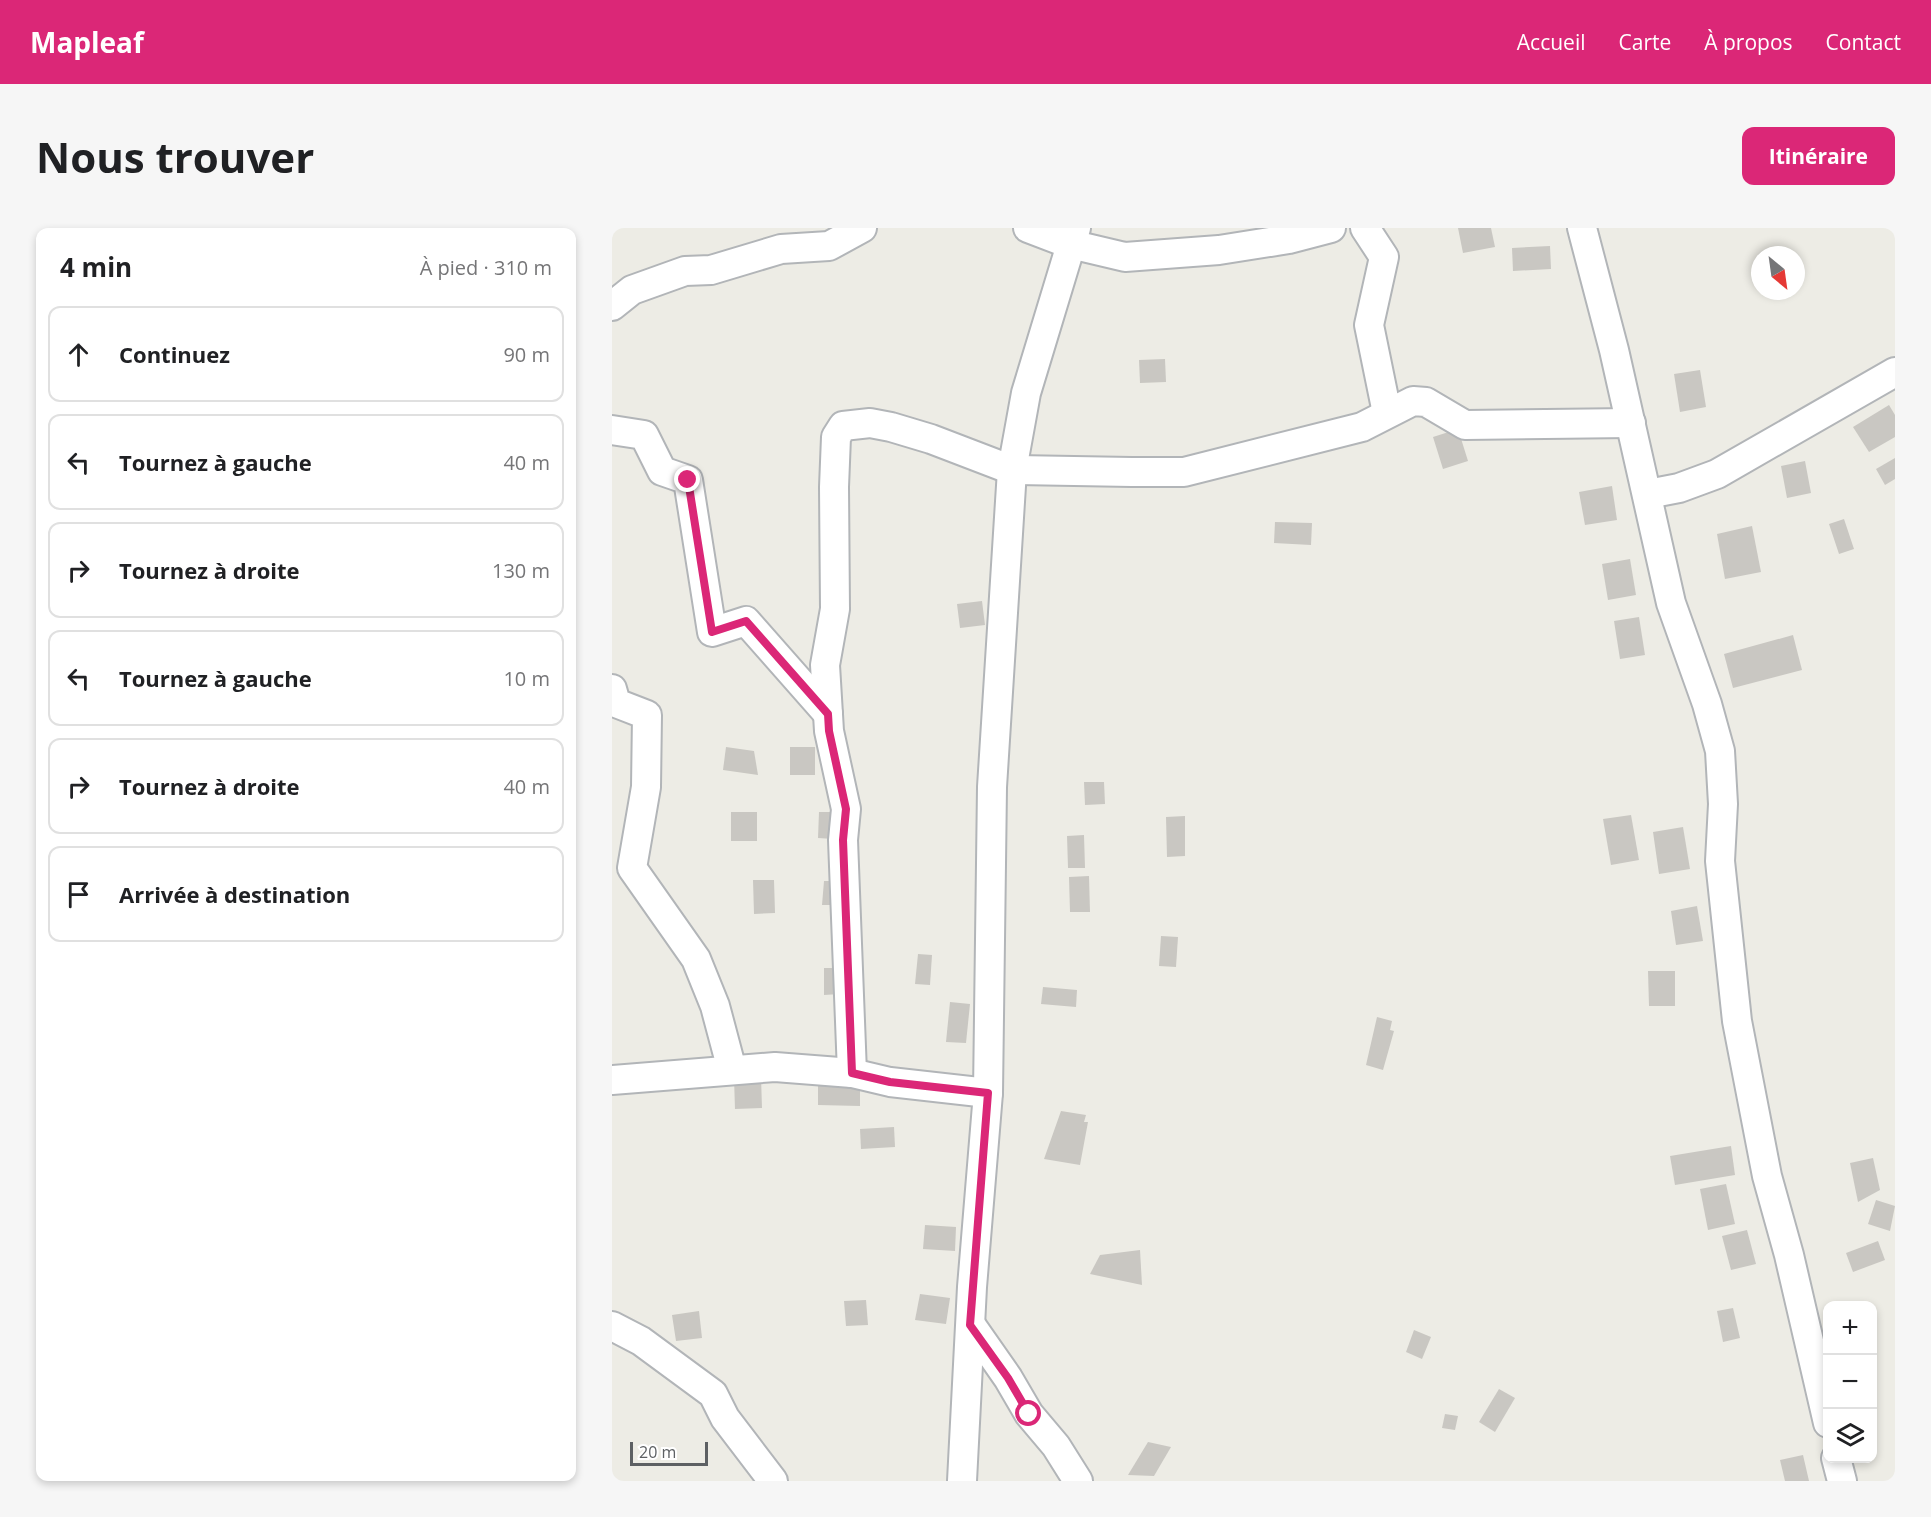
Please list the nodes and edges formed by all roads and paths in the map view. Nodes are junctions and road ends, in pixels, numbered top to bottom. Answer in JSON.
{"nodes":[{"id":1,"x":862,"y":228,"type":"edge"},
{"id":2,"x":1028,"y":228,"type":"edge"},
{"id":3,"x":1332,"y":228,"type":"edge"},
{"id":4,"x":1365,"y":228,"type":"edge"},
{"id":5,"x":1582,"y":228,"type":"edge"},
{"id":6,"x":1073,"y":236,"type":"edge"},
{"id":7,"x":612,"y":306,"type":"edge"},
{"id":8,"x":1895,"y":372,"type":"edge"},
{"id":9,"x":1388,"y":413,"type":"junction"},
{"id":10,"x":1631,"y":423,"type":"junction"},
{"id":11,"x":612,"y":430,"type":"edge"},
{"id":12,"x":1012,"y":470,"type":"junction"},
{"id":13,"x":1648,"y":494,"type":"junction"},
{"id":14,"x":612,"y":689,"type":"edge"},
{"id":15,"x":828,"y":714,"type":"junction"},
{"id":16,"x":732,"y":1070,"type":"junction"},
{"id":17,"x":852,"y":1073,"type":"junction"},
{"id":18,"x":612,"y":1080,"type":"edge"},
{"id":19,"x":988,"y":1093,"type":"junction"},
{"id":20,"x":970,"y":1325,"type":"junction"},
{"id":21,"x":612,"y":1326,"type":"edge"},
{"id":22,"x":1824,"y":1409,"type":"edge"},
{"id":23,"x":1837,"y":1463,"type":"edge"},
{"id":24,"x":773,"y":1481,"type":"edge"},
{"id":25,"x":962,"y":1481,"type":"edge"},
{"id":26,"x":1078,"y":1481,"type":"edge"},
{"id":27,"x":1842,"y":1481,"type":"edge"}],
"edges":[{"from":1,"to":7,"type":"street"},
{"from":2,"to":6,"type":"street"},
{"from":3,"to":6,"type":"street"},
{"from":4,"to":9,"type":"street"},
{"from":5,"to":10,"type":"street"},
{"from":6,"to":12,"type":"street"},
{"from":8,"to":13,"type":"street"},
{"from":9,"to":10,"type":"street"},
{"from":9,"to":12,"type":"street"},
{"from":10,"to":13,"type":"street"},
{"from":11,"to":15,"type":"street"},
{"from":12,"to":15,"type":"street"},
{"from":12,"to":19,"type":"street"},
{"from":13,"to":22,"type":"street"},
{"from":14,"to":16,"type":"street"},
{"from":15,"to":17,"type":"street"},
{"from":16,"to":17,"type":"street"},
{"from":16,"to":18,"type":"street"},
{"from":17,"to":19,"type":"street"},
{"from":19,"to":20,"type":"street"},
{"from":20,"to":25,"type":"street"},
{"from":20,"to":26,"type":"street"},
{"from":21,"to":24,"type":"street"},
{"from":23,"to":27,"type":"street"}]}
